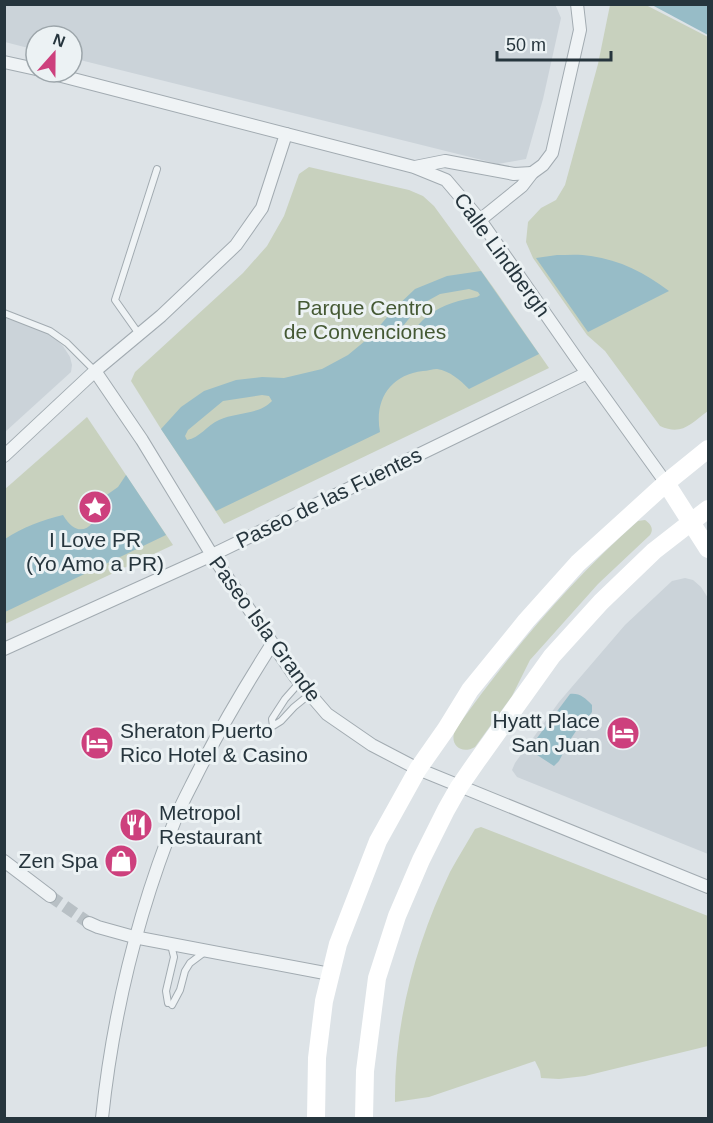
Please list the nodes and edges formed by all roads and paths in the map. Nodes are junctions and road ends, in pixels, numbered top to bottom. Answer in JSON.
{"nodes":[{"id":1,"x":577,"y":4,"type":"edge"},
{"id":2,"x":4,"y":62,"type":"edge"},
{"id":3,"x":24,"y":66,"type":"edge"},
{"id":4,"x":84,"y":82,"type":"edge"},
{"id":5,"x":285,"y":134,"type":"junction"},
{"id":6,"x":414,"y":167,"type":"junction"},
{"id":7,"x":157,"y":169,"type":"dead end"},
{"id":8,"x":532,"y":174,"type":"junction"},
{"id":9,"x":480,"y":220,"type":"junction"},
{"id":10,"x":4,"y":313,"type":"edge"},
{"id":11,"x":140,"y":334,"type":"junction"},
{"id":12,"x":95,"y":371,"type":"junction"},
{"id":13,"x":587,"y":373,"type":"junction"},
{"id":14,"x":708,"y":449,"type":"edge"},
{"id":15,"x":4,"y":456,"type":"edge"},
{"id":16,"x":666,"y":483,"type":"junction"},
{"id":17,"x":708,"y":509,"type":"edge"},
{"id":18,"x":691,"y":523,"type":"junction"},
{"id":19,"x":708,"y":549,"type":"edge"},
{"id":20,"x":212,"y":555,"type":"junction"},
{"id":21,"x":272,"y":644,"type":"junction"},
{"id":22,"x":4,"y":649,"type":"edge"},
{"id":23,"x":300,"y":682,"type":"junction"},
{"id":24,"x":310,"y":694,"type":"junction"},
{"id":25,"x":418,"y":769,"type":"junction"},
{"id":26,"x":459,"y":787,"type":"junction"},
{"id":27,"x":4,"y":861,"type":"edge"},
{"id":28,"x":708,"y":887,"type":"edge"},
{"id":29,"x":50,"y":896,"type":"tunnel mouth"},
{"id":30,"x":89,"y":923,"type":"tunnel mouth"},
{"id":31,"x":134,"y":937,"type":"junction"},
{"id":32,"x":171,"y":944,"type":"junction"},
{"id":33,"x":207,"y":951,"type":"junction"},
{"id":34,"x":330,"y":974,"type":"junction"},
{"id":35,"x":102,"y":1119,"type":"edge"},
{"id":36,"x":316,"y":1119,"type":"edge"},
{"id":37,"x":364,"y":1119,"type":"edge"}],
"edges":[{"from":1,"to":8,"type":"street"},
{"from":2,"to":3,"type":"street"},
{"from":4,"to":5,"type":"street","name":"Calle Lindbergh"},
{"from":5,"to":6,"type":"street","name":"Calle Lindbergh"},
{"from":5,"to":11,"type":"street"},
{"from":6,"to":8,"type":"street"},
{"from":6,"to":9,"type":"street","name":"Calle Lindbergh"},
{"from":7,"to":11,"type":"lane"},
{"from":8,"to":9,"type":"street"},
{"from":9,"to":13,"type":"street","name":"Calle Lindbergh"},
{"from":10,"to":12,"type":"lane"},
{"from":11,"to":12,"type":"street"},
{"from":12,"to":15,"type":"street"},
{"from":12,"to":20,"type":"street","name":"Paseo Isla Grande"},
{"from":13,"to":16,"type":"street","name":"Calle Lindbergh"},
{"from":13,"to":20,"type":"street","name":"Paseo de las Fuentes"},
{"from":14,"to":16,"type":"main road"},
{"from":16,"to":18,"type":"main road","name":"Calle Lindbergh"},
{"from":16,"to":25,"type":"main road"},
{"from":17,"to":18,"type":"main road"},
{"from":18,"to":19,"type":"main road","name":"Calle Lindbergh"},
{"from":18,"to":26,"type":"main road"},
{"from":20,"to":21,"type":"street","name":"Paseo Isla Grande"},
{"from":20,"to":22,"type":"street","name":"Paseo de las Fuentes"},
{"from":21,"to":23,"type":"street","name":"Paseo Isla Grande"},
{"from":21,"to":31,"type":"street"},
{"from":23,"to":24,"type":"street","name":"Paseo Isla Grande"},
{"from":23,"to":24,"type":"lane"},
{"from":24,"to":25,"type":"street","name":"Paseo Isla Grande"},
{"from":25,"to":26,"type":"street","name":"Paseo Isla Grande"},
{"from":25,"to":34,"type":"main road"},
{"from":26,"to":28,"type":"street","name":"Paseo Isla Grande"},
{"from":26,"to":37,"type":"main road"},
{"from":27,"to":29,"type":"street"},
{"from":30,"to":31,"type":"street"},
{"from":31,"to":32,"type":"street"},
{"from":31,"to":35,"type":"street"},
{"from":32,"to":33,"type":"street"},
{"from":32,"to":33,"type":"lane"},
{"from":33,"to":34,"type":"street"},
{"from":34,"to":36,"type":"main road"}]}
